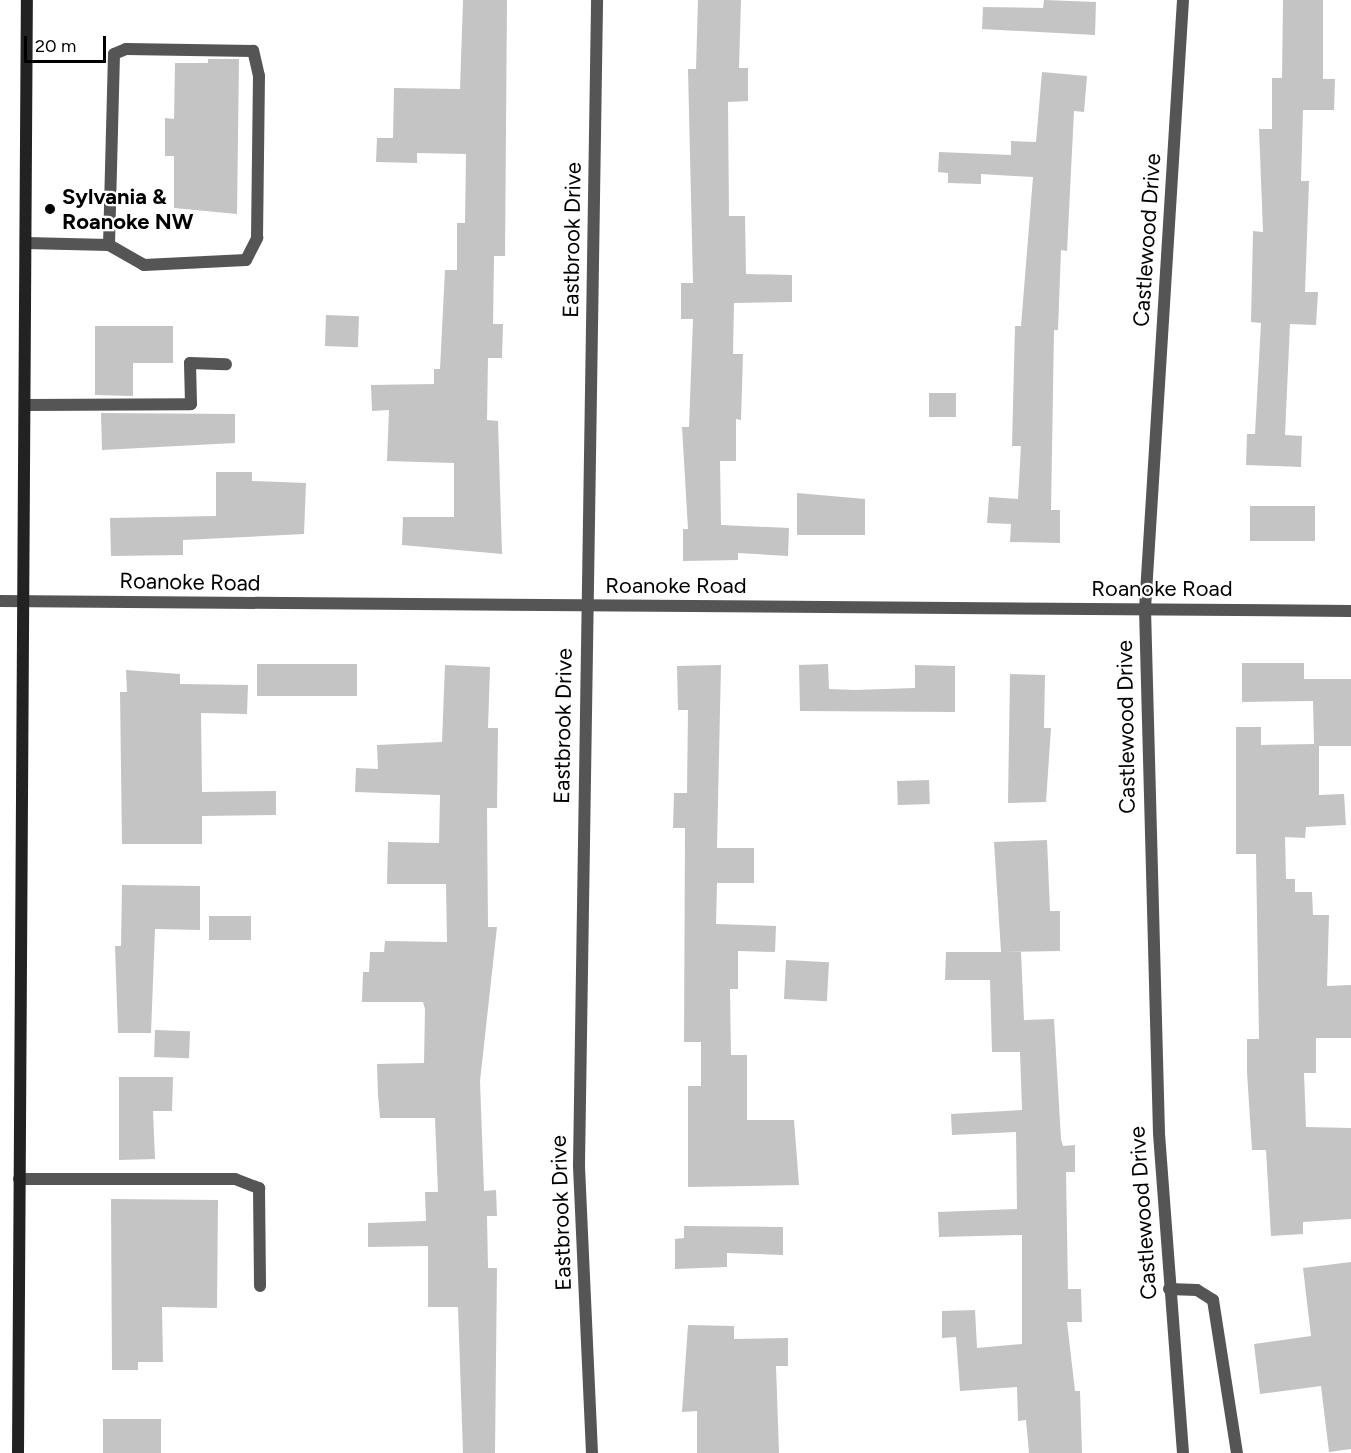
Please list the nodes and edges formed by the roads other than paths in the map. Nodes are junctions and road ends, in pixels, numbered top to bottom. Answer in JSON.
{"nodes":[{"id":1,"x":27,"y":0,"type":"edge"},
{"id":2,"x":597,"y":0,"type":"edge"},
{"id":3,"x":1183,"y":0,"type":"edge"},
{"id":4,"x":26,"y":243,"type":"junction"},
{"id":5,"x":109,"y":245,"type":"junction"},
{"id":6,"x":225,"y":364,"type":"dead end"},
{"id":7,"x":25,"y":405,"type":"junction"},
{"id":8,"x":0,"y":600,"type":"edge"},
{"id":9,"x":24,"y":601,"type":"junction"},
{"id":10,"x":586,"y":607,"type":"junction"},
{"id":11,"x":1145,"y":609,"type":"junction"},
{"id":12,"x":1351,"y":611,"type":"edge"},
{"id":13,"x":19,"y":1179,"type":"junction"},
{"id":14,"x":260,"y":1286,"type":"dead end"},
{"id":15,"x":1169,"y":1289,"type":"junction"},
{"id":16,"x":18,"y":1453,"type":"edge"},
{"id":17,"x":592,"y":1453,"type":"edge"},
{"id":18,"x":1183,"y":1453,"type":"edge"},
{"id":19,"x":1237,"y":1453,"type":"edge"}],
"edges":[{"from":1,"to":4,"type":"main road"},
{"from":2,"to":10,"type":"street","name":"Eastbrook Drive"},
{"from":3,"to":11,"type":"street","name":"Castlewood Drive"},
{"from":4,"to":5,"type":"street"},
{"from":4,"to":7,"type":"main road"},
{"from":5,"to":5,"type":"street"},
{"from":6,"to":7,"type":"street"},
{"from":7,"to":9,"type":"main road"},
{"from":8,"to":9,"type":"street","name":"Roanoke Road"},
{"from":9,"to":10,"type":"street","name":"Roanoke Road"},
{"from":9,"to":13,"type":"main road"},
{"from":10,"to":11,"type":"street","name":"Roanoke Road"},
{"from":10,"to":17,"type":"street","name":"Eastbrook Drive"},
{"from":11,"to":12,"type":"street","name":"Roanoke Road"},
{"from":11,"to":15,"type":"street","name":"Castlewood Drive"},
{"from":13,"to":14,"type":"street"},
{"from":13,"to":16,"type":"main road"},
{"from":15,"to":18,"type":"street","name":"Castlewood Drive"},
{"from":15,"to":19,"type":"street"}]}
